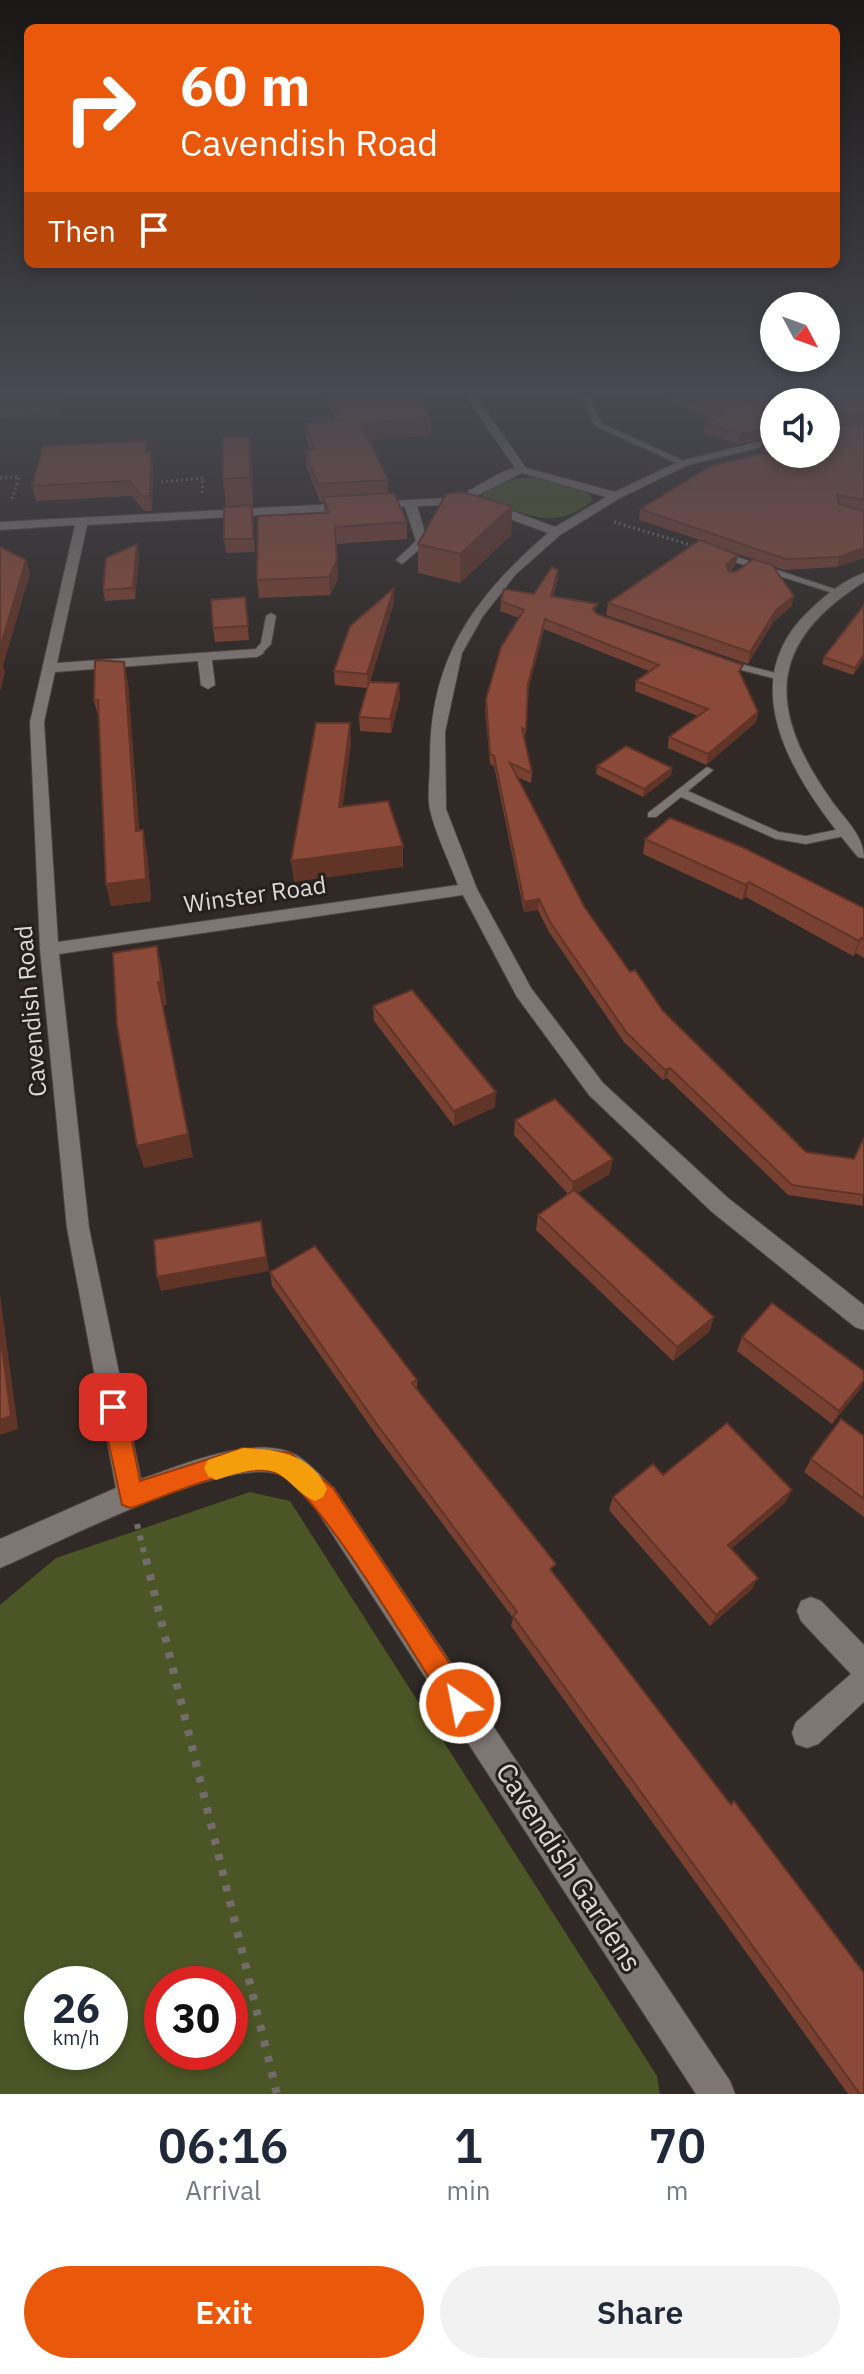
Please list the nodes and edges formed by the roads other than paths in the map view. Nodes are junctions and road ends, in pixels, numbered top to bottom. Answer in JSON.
{"nodes":[{"id":1,"x":474,"y":492,"type":"edge"},
{"id":2,"x":601,"y":492,"type":"edge"},
{"id":3,"x":625,"y":492,"type":"edge"},
{"id":4,"x":616,"y":496,"type":"junction"},
{"id":5,"x":471,"y":500,"type":"junction"},
{"id":6,"x":410,"y":503,"type":"junction"},
{"id":7,"x":82,"y":521,"type":"junction"},
{"id":8,"x":2,"y":526,"type":"edge"},
{"id":9,"x":556,"y":532,"type":"junction"},
{"id":10,"x":704,"y":550,"type":"edge"},
{"id":11,"x":402,"y":560,"type":"dead end"},
{"id":12,"x":749,"y":564,"type":"junction"},
{"id":13,"x":740,"y":571,"type":"edge"},
{"id":14,"x":864,"y":577,"type":"edge"},
{"id":15,"x":839,"y":592,"type":"junction"},
{"id":16,"x":271,"y":616,"type":"dead end"},
{"id":17,"x":257,"y":653,"type":"joint"},
{"id":18,"x":205,"y":658,"type":"junction"},
{"id":19,"x":719,"y":661,"type":"edge"},
{"id":20,"x":47,"y":668,"type":"junction"},
{"id":21,"x":780,"y":677,"type":"junction"},
{"id":22,"x":208,"y":685,"type":"dead end"},
{"id":23,"x":707,"y":770,"type":"dead end"},
{"id":24,"x":680,"y":792,"type":"junction"},
{"id":25,"x":652,"y":815,"type":"dead end"},
{"id":26,"x":845,"y":832,"type":"junction"},
{"id":27,"x":864,"y":853,"type":"edge"},
{"id":28,"x":468,"y":889,"type":"junction"},
{"id":29,"x":49,"y":949,"type":"junction"},
{"id":30,"x":864,"y":1319,"type":"edge"},
{"id":31,"x":131,"y":1496,"type":"junction"},
{"id":32,"x":0,"y":1554,"type":"edge"},
{"id":33,"x":811,"y":1611,"type":"dead end"},
{"id":34,"x":864,"y":1666,"type":"edge"},
{"id":35,"x":864,"y":1682,"type":"edge"},
{"id":36,"x":807,"y":1733,"type":"dead end"},
{"id":37,"x":717,"y":2094,"type":"edge"}],
"edges":[{"from":1,"to":5,"type":"street"},
{"from":2,"to":4,"type":"street"},
{"from":3,"to":4,"type":"street"},
{"from":4,"to":9,"type":"street"},
{"from":5,"to":6,"type":"street"},
{"from":5,"to":9,"type":"street"},
{"from":6,"to":7,"type":"street"},
{"from":6,"to":11,"type":"street"},
{"from":7,"to":8,"type":"street"},
{"from":7,"to":20,"type":"street","name":"Cavendish Road"},
{"from":9,"to":28,"type":"street"},
{"from":10,"to":12,"type":"lane"},
{"from":12,"to":13,"type":"lane"},
{"from":12,"to":15,"type":"lane"},
{"from":14,"to":15,"type":"street"},
{"from":15,"to":21,"type":"street"},
{"from":16,"to":17,"type":"lane"},
{"from":17,"to":18,"type":"street"},
{"from":18,"to":20,"type":"street"},
{"from":18,"to":22,"type":"street"},
{"from":19,"to":21,"type":"lane"},
{"from":20,"to":29,"type":"street","name":"Cavendish Road"},
{"from":21,"to":26,"type":"street"},
{"from":23,"to":24,"type":"lane"},
{"from":24,"to":25,"type":"lane"},
{"from":24,"to":26,"type":"lane"},
{"from":26,"to":27,"type":"street"},
{"from":28,"to":29,"type":"street","name":"Winster Road"},
{"from":28,"to":30,"type":"street"},
{"from":29,"to":31,"type":"street","name":"Cavendish Road"},
{"from":31,"to":32,"type":"street","name":"Cavendish Gardens"},
{"from":31,"to":37,"type":"street","name":"Cavendish Gardens"},
{"from":33,"to":34,"type":"street"},
{"from":35,"to":36,"type":"street"}]}
